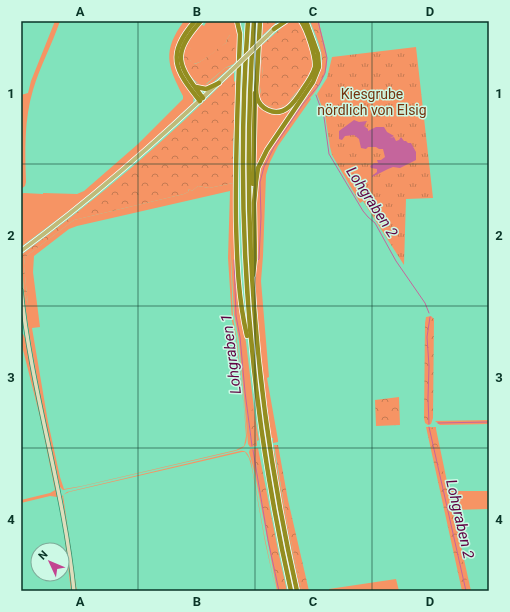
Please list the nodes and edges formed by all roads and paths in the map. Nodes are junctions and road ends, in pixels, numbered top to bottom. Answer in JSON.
{"nodes":[{"id":1,"x":195,"y":21,"type":"edge"},
{"id":2,"x":201,"y":21,"type":"edge"},
{"id":3,"x":237,"y":21,"type":"edge"},
{"id":4,"x":248,"y":21,"type":"edge"},
{"id":5,"x":254,"y":21,"type":"edge"},
{"id":6,"x":260,"y":21,"type":"edge"},
{"id":7,"x":282,"y":21,"type":"edge"},
{"id":8,"x":286,"y":21,"type":"edge"},
{"id":9,"x":301,"y":21,"type":"edge"},
{"id":10,"x":306,"y":21,"type":"edge"},
{"id":11,"x":274,"y":29,"type":"junction"},
{"id":12,"x":257,"y":66,"type":"junction"},
{"id":13,"x":219,"y":83,"type":"junction"},
{"id":14,"x":195,"y":87,"type":"junction"},
{"id":15,"x":202,"y":99,"type":"junction"},
{"id":16,"x":254,"y":203,"type":"junction"},
{"id":17,"x":21,"y":251,"type":"edge"},
{"id":18,"x":252,"y":289,"type":"junction"},
{"id":19,"x":21,"y":290,"type":"edge"},
{"id":20,"x":23,"y":326,"type":"edge"},
{"id":21,"x":21,"y":331,"type":"edge"},
{"id":22,"x":26,"y":331,"type":"junction"},
{"id":23,"x":251,"y":351,"type":"junction"},
{"id":24,"x":74,"y":591,"type":"edge"},
{"id":25,"x":291,"y":591,"type":"edge"},
{"id":26,"x":297,"y":591,"type":"edge"}],
"edges":[{"from":1,"to":15,"type":"highway"},
{"from":2,"to":14,"type":"highway"},
{"from":3,"to":23,"type":"highway"},
{"from":4,"to":23,"type":"highway"},
{"from":5,"to":18,"type":"highway"},
{"from":6,"to":12,"type":"highway"},
{"from":7,"to":11,"type":"main road"},
{"from":8,"to":11,"type":"highway"},
{"from":9,"to":12,"type":"highway"},
{"from":10,"to":16,"type":"highway"},
{"from":11,"to":13,"type":"main road","bridge":true},
{"from":12,"to":16,"type":"highway"},
{"from":13,"to":14,"type":"highway"},
{"from":13,"to":15,"type":"main road"},
{"from":14,"to":15,"type":"highway"},
{"from":15,"to":17,"type":"main road"},
{"from":16,"to":18,"type":"highway"},
{"from":18,"to":26,"type":"highway"},
{"from":19,"to":20,"type":"main road"},
{"from":20,"to":22,"type":"main road"},
{"from":21,"to":22,"type":"main road"},
{"from":22,"to":24,"type":"main road"},
{"from":23,"to":25,"type":"highway"}]}
